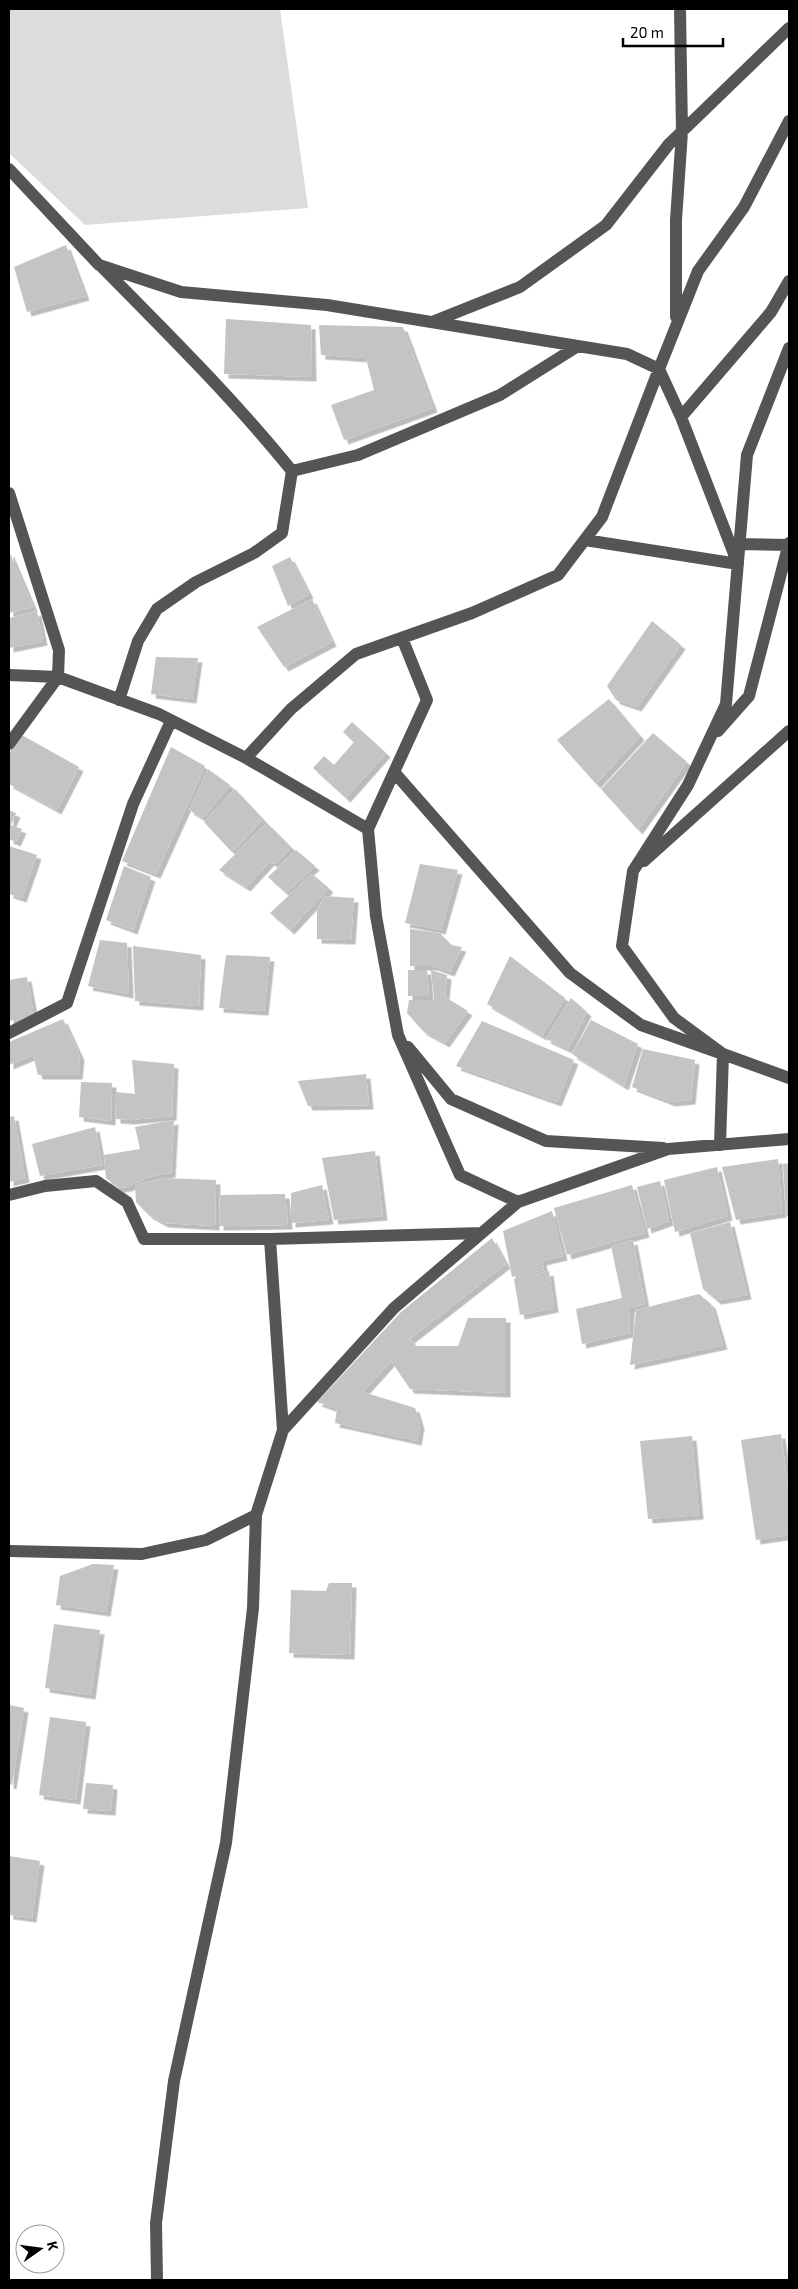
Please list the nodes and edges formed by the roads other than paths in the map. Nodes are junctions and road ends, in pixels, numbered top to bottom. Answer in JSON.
{"nodes":[{"id":1,"x":680,"y":9,"type":"edge"},
{"id":2,"x":789,"y":28,"type":"edge"},
{"id":3,"x":789,"y":120,"type":"edge"},
{"id":4,"x":682,"y":132,"type":"junction"},
{"id":5,"x":9,"y":169,"type":"edge"},
{"id":6,"x":99,"y":265,"type":"junction"},
{"id":7,"x":789,"y":281,"type":"edge"},
{"id":8,"x":432,"y":322,"type":"junction"},
{"id":9,"x":676,"y":325,"type":"junction"},
{"id":10,"x":578,"y":346,"type":"junction"},
{"id":11,"x":789,"y":348,"type":"edge"},
{"id":12,"x":659,"y":368,"type":"junction"},
{"id":13,"x":682,"y":417,"type":"junction"},
{"id":14,"x":292,"y":471,"type":"junction"},
{"id":15,"x":9,"y":493,"type":"edge"},
{"id":16,"x":585,"y":540,"type":"junction"},
{"id":17,"x":740,"y":544,"type":"junction"},
{"id":18,"x":789,"y":544,"type":"edge"},
{"id":19,"x":738,"y":564,"type":"junction"},
{"id":20,"x":402,"y":638,"type":"junction"},
{"id":21,"x":9,"y":675,"type":"edge"},
{"id":22,"x":58,"y":677,"type":"junction"},
{"id":23,"x":119,"y":700,"type":"junction"},
{"id":24,"x":171,"y":721,"type":"junction"},
{"id":25,"x":789,"y":730,"type":"edge"},
{"id":26,"x":709,"y":740,"type":"junction"},
{"id":27,"x":9,"y":744,"type":"edge"},
{"id":28,"x":246,"y":758,"type":"junction"},
{"id":29,"x":394,"y":772,"type":"junction"},
{"id":30,"x":368,"y":829,"type":"junction"},
{"id":31,"x":633,"y":871,"type":"junction"},
{"id":32,"x":9,"y":1033,"type":"edge"},
{"id":33,"x":398,"y":1035,"type":"junction"},
{"id":34,"x":723,"y":1054,"type":"junction"},
{"id":35,"x":789,"y":1078,"type":"edge"},
{"id":36,"x":789,"y":1139,"type":"edge"},
{"id":37,"x":720,"y":1144,"type":"junction"},
{"id":38,"x":668,"y":1149,"type":"junction"},
{"id":39,"x":9,"y":1195,"type":"edge"},
{"id":40,"x":518,"y":1202,"type":"junction"},
{"id":41,"x":481,"y":1233,"type":"junction"},
{"id":42,"x":270,"y":1239,"type":"junction"},
{"id":43,"x":283,"y":1430,"type":"junction"},
{"id":44,"x":256,"y":1515,"type":"junction"},
{"id":45,"x":9,"y":1551,"type":"edge"},
{"id":46,"x":157,"y":2280,"type":"edge"}],
"edges":[{"from":1,"to":4,"type":"street"},
{"from":2,"to":4,"type":"street"},
{"from":3,"to":9,"type":"street"},
{"from":4,"to":8,"type":"street"},
{"from":4,"to":9,"type":"street"},
{"from":5,"to":6,"type":"street"},
{"from":6,"to":8,"type":"street"},
{"from":6,"to":14,"type":"street"},
{"from":7,"to":13,"type":"street"},
{"from":8,"to":10,"type":"street"},
{"from":9,"to":12,"type":"street"},
{"from":10,"to":12,"type":"street"},
{"from":10,"to":14,"type":"street"},
{"from":11,"to":17,"type":"street"},
{"from":12,"to":13,"type":"street"},
{"from":12,"to":16,"type":"street"},
{"from":13,"to":19,"type":"street"},
{"from":14,"to":23,"type":"street"},
{"from":15,"to":22,"type":"street"},
{"from":16,"to":19,"type":"street"},
{"from":16,"to":20,"type":"street"},
{"from":17,"to":18,"type":"street"},
{"from":17,"to":19,"type":"street"},
{"from":18,"to":26,"type":"street"},
{"from":19,"to":26,"type":"street"},
{"from":20,"to":28,"type":"street"},
{"from":20,"to":29,"type":"street"},
{"from":21,"to":22,"type":"street"},
{"from":22,"to":23,"type":"street"},
{"from":22,"to":27,"type":"street"},
{"from":23,"to":24,"type":"street"},
{"from":24,"to":28,"type":"street"},
{"from":24,"to":32,"type":"street"},
{"from":25,"to":31,"type":"street"},
{"from":26,"to":31,"type":"street"},
{"from":28,"to":30,"type":"street"},
{"from":29,"to":30,"type":"street"},
{"from":29,"to":34,"type":"street"},
{"from":30,"to":33,"type":"street"},
{"from":31,"to":34,"type":"street"},
{"from":33,"to":38,"type":"street"},
{"from":33,"to":40,"type":"street"},
{"from":34,"to":35,"type":"street"},
{"from":34,"to":37,"type":"street"},
{"from":36,"to":37,"type":"street"},
{"from":37,"to":38,"type":"street"},
{"from":38,"to":40,"type":"street"},
{"from":39,"to":42,"type":"street"},
{"from":40,"to":41,"type":"street"},
{"from":41,"to":42,"type":"street"},
{"from":41,"to":43,"type":"street"},
{"from":42,"to":43,"type":"street"},
{"from":43,"to":44,"type":"street"},
{"from":44,"to":45,"type":"street"},
{"from":44,"to":46,"type":"street"}]}
